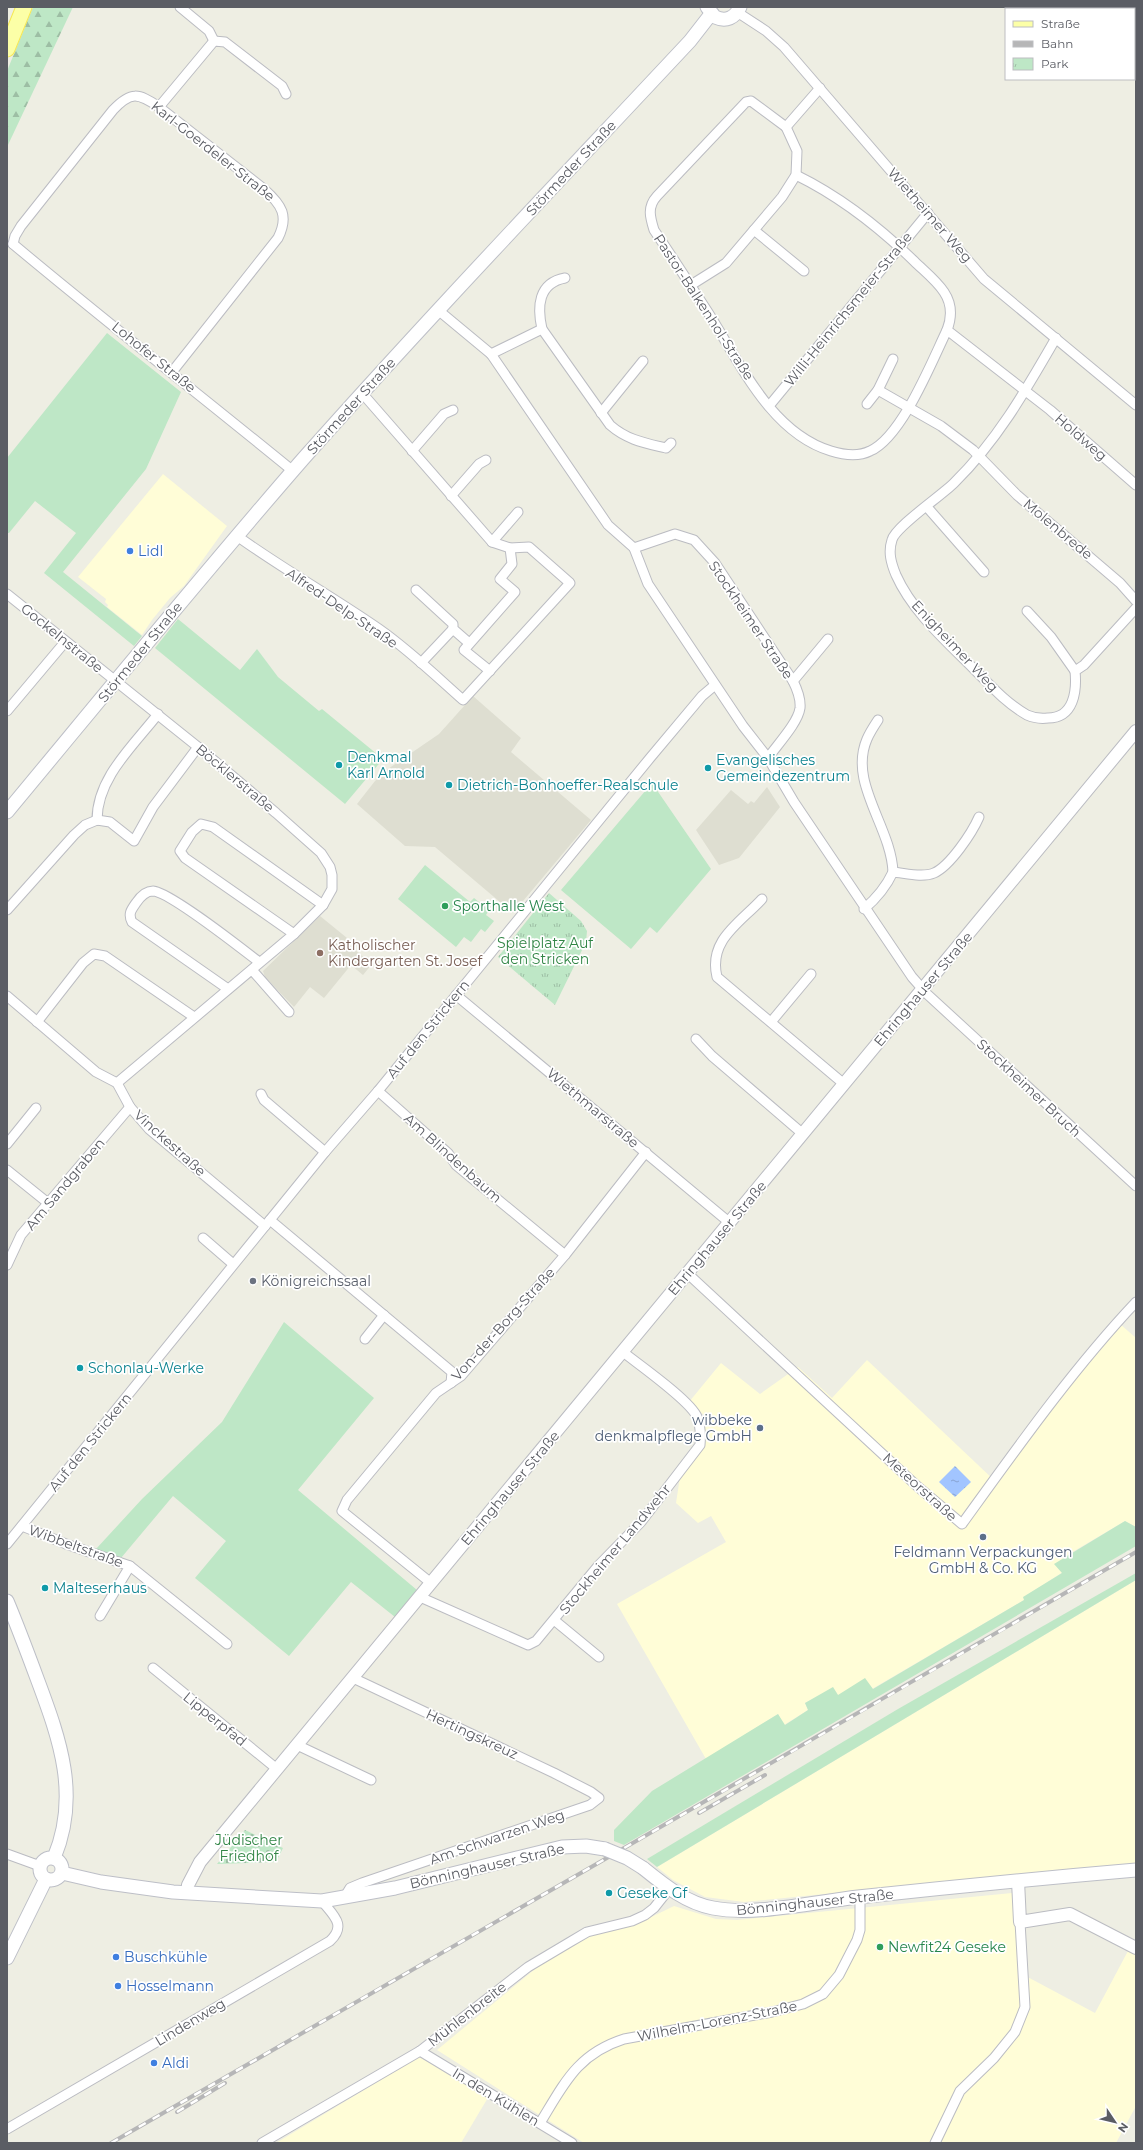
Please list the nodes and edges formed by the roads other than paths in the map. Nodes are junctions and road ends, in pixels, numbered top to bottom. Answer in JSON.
{"nodes":[{"id":1,"x":24,"y":7,"type":"edge"},
{"id":2,"x":180,"y":7,"type":"edge"},
{"id":3,"x":738,"y":10,"type":"edge"},
{"id":4,"x":709,"y":11,"type":"edge"},
{"id":5,"x":214,"y":41,"type":"junction"},
{"id":6,"x":7,"y":49,"type":"edge"},
{"id":7,"x":820,"y":88,"type":"junction"},
{"id":8,"x":286,"y":94,"type":"dead end"},
{"id":9,"x":159,"y":107,"type":"junction"},
{"id":10,"x":786,"y":127,"type":"junction"},
{"id":11,"x":796,"y":175,"type":"junction"},
{"id":12,"x":928,"y":213,"type":"junction"},
{"id":13,"x":754,"y":230,"type":"junction"},
{"id":14,"x":10,"y":244,"type":"edge"},
{"id":15,"x":900,"y":247,"type":"junction"},
{"id":16,"x":804,"y":271,"type":"dead end"},
{"id":17,"x":565,"y":278,"type":"dead end"},
{"id":18,"x":691,"y":285,"type":"junction"},
{"id":19,"x":438,"y":310,"type":"junction"},
{"id":20,"x":542,"y":329,"type":"junction"},
{"id":21,"x":950,"y":332,"type":"junction"},
{"id":22,"x":1056,"y":338,"type":"junction"},
{"id":23,"x":491,"y":354,"type":"junction"},
{"id":24,"x":893,"y":359,"type":"dead end"},
{"id":25,"x":643,"y":361,"type":"dead end"},
{"id":26,"x":172,"y":372,"type":"junction"},
{"id":27,"x":878,"y":390,"type":"junction"},
{"id":28,"x":1025,"y":392,"type":"junction"},
{"id":29,"x":362,"y":394,"type":"junction"},
{"id":30,"x":867,"y":404,"type":"dead end"},
{"id":31,"x":1136,"y":405,"type":"edge"},
{"id":32,"x":769,"y":406,"type":"junction"},
{"id":33,"x":909,"y":407,"type":"junction"},
{"id":34,"x":453,"y":410,"type":"dead end"},
{"id":35,"x":601,"y":413,"type":"junction"},
{"id":36,"x":671,"y":443,"type":"dead end"},
{"id":37,"x":412,"y":450,"type":"junction"},
{"id":38,"x":979,"y":457,"type":"junction"},
{"id":39,"x":486,"y":460,"type":"dead end"},
{"id":40,"x":293,"y":471,"type":"junction"},
{"id":41,"x":1136,"y":485,"type":"edge"},
{"id":42,"x":451,"y":496,"type":"junction"},
{"id":43,"x":927,"y":507,"type":"junction"},
{"id":44,"x":518,"y":512,"type":"dead end"},
{"id":45,"x":237,"y":536,"type":"junction"},
{"id":46,"x":492,"y":542,"type":"junction"},
{"id":47,"x":510,"y":548,"type":"junction"},
{"id":48,"x":634,"y":548,"type":"junction"},
{"id":49,"x":984,"y":572,"type":"dead end"},
{"id":50,"x":416,"y":590,"type":"dead end"},
{"id":51,"x":7,"y":594,"type":"edge"},
{"id":52,"x":1136,"y":601,"type":"edge"},
{"id":53,"x":1136,"y":608,"type":"edge"},
{"id":54,"x":1027,"y":611,"type":"dead end"},
{"id":55,"x":453,"y":628,"type":"junction"},
{"id":56,"x":828,"y":639,"type":"dead end"},
{"id":57,"x":65,"y":642,"type":"junction"},
{"id":58,"x":469,"y":643,"type":"junction"},
{"id":59,"x":421,"y":663,"type":"junction"},
{"id":60,"x":490,"y":671,"type":"junction"},
{"id":61,"x":1075,"y":671,"type":"junction"},
{"id":62,"x":793,"y":680,"type":"junction"},
{"id":63,"x":116,"y":681,"type":"junction"},
{"id":64,"x":715,"y":685,"type":"junction"},
{"id":65,"x":9,"y":705,"type":"edge"},
{"id":66,"x":158,"y":714,"type":"junction"},
{"id":67,"x":878,"y":720,"type":"dead end"},
{"id":68,"x":1136,"y":731,"type":"edge"},
{"id":69,"x":198,"y":747,"type":"junction"},
{"id":70,"x":768,"y":758,"type":"junction"},
{"id":71,"x":7,"y":812,"type":"edge"},
{"id":72,"x":979,"y":817,"type":"dead end"},
{"id":73,"x":97,"y":820,"type":"junction"},
{"id":74,"x":893,"y":872,"type":"junction"},
{"id":75,"x":762,"y":898,"type":"dead end"},
{"id":76,"x":323,"y":905,"type":"junction"},
{"id":77,"x":864,"y":908,"type":"junction"},
{"id":78,"x":7,"y":910,"type":"edge"},
{"id":79,"x":294,"y":934,"type":"junction"},
{"id":80,"x":259,"y":962,"type":"junction"},
{"id":81,"x":252,"y":970,"type":"junction"},
{"id":82,"x":811,"y":974,"type":"dead end"},
{"id":83,"x":228,"y":989,"type":"junction"},
{"id":84,"x":923,"y":989,"type":"junction"},
{"id":85,"x":456,"y":995,"type":"junction"},
{"id":86,"x":7,"y":996,"type":"edge"},
{"id":87,"x":289,"y":1012,"type":"dead end"},
{"id":88,"x":194,"y":1017,"type":"junction"},
{"id":89,"x":37,"y":1022,"type":"junction"},
{"id":90,"x":770,"y":1022,"type":"junction"},
{"id":91,"x":696,"y":1039,"type":"dead end"},
{"id":92,"x":117,"y":1083,"type":"junction"},
{"id":93,"x":844,"y":1084,"type":"junction"},
{"id":94,"x":378,"y":1091,"type":"junction"},
{"id":95,"x":261,"y":1094,"type":"dead end"},
{"id":96,"x":130,"y":1107,"type":"junction"},
{"id":97,"x":36,"y":1108,"type":"dead end"},
{"id":98,"x":803,"y":1134,"type":"junction"},
{"id":99,"x":7,"y":1144,"type":"edge"},
{"id":100,"x":325,"y":1152,"type":"junction"},
{"id":101,"x":646,"y":1152,"type":"junction"},
{"id":102,"x":7,"y":1170,"type":"edge"},
{"id":103,"x":1136,"y":1186,"type":"edge"},
{"id":104,"x":48,"y":1203,"type":"junction"},
{"id":105,"x":268,"y":1223,"type":"junction"},
{"id":106,"x":730,"y":1223,"type":"junction"},
{"id":107,"x":203,"y":1238,"type":"dead end"},
{"id":108,"x":565,"y":1255,"type":"junction"},
{"id":109,"x":233,"y":1264,"type":"junction"},
{"id":110,"x":7,"y":1265,"type":"edge"},
{"id":111,"x":687,"y":1274,"type":"junction"},
{"id":112,"x":1136,"y":1302,"type":"edge"},
{"id":113,"x":384,"y":1315,"type":"junction"},
{"id":114,"x":365,"y":1339,"type":"dead end"},
{"id":115,"x":622,"y":1352,"type":"junction"},
{"id":116,"x":452,"y":1383,"type":"junction"},
{"id":117,"x":22,"y":1526,"type":"junction"},
{"id":118,"x":7,"y":1544,"type":"edge"},
{"id":119,"x":130,"y":1566,"type":"junction"},
{"id":120,"x":431,"y":1583,"type":"junction"},
{"id":121,"x":420,"y":1597,"type":"junction"},
{"id":122,"x":7,"y":1600,"type":"edge"},
{"id":123,"x":100,"y":1616,"type":"dead end"},
{"id":124,"x":554,"y":1620,"type":"junction"},
{"id":125,"x":227,"y":1644,"type":"dead end"},
{"id":126,"x":599,"y":1657,"type":"dead end"},
{"id":127,"x":154,"y":1668,"type":"dead end"},
{"id":128,"x":353,"y":1678,"type":"junction"},
{"id":129,"x":297,"y":1745,"type":"junction"},
{"id":130,"x":276,"y":1769,"type":"junction"},
{"id":131,"x":371,"y":1780,"type":"dead end"},
{"id":132,"x":590,"y":1792,"type":"joint"},
{"id":133,"x":7,"y":1854,"type":"edge"},
{"id":134,"x":54,"y":1858,"type":"junction"},
{"id":135,"x":40,"y":1866,"type":"junction"},
{"id":136,"x":1136,"y":1870,"type":"edge"},
{"id":137,"x":62,"y":1873,"type":"junction"},
{"id":138,"x":46,"y":1879,"type":"junction"},
{"id":139,"x":1018,"y":1881,"type":"junction"},
{"id":140,"x":669,"y":1889,"type":"junction"},
{"id":141,"x":187,"y":1893,"type":"junction"},
{"id":142,"x":860,"y":1897,"type":"junction"},
{"id":143,"x":344,"y":1898,"type":"junction"},
{"id":144,"x":322,"y":1901,"type":"junction"},
{"id":145,"x":1020,"y":1922,"type":"junction"},
{"id":146,"x":1136,"y":1948,"type":"edge"},
{"id":147,"x":7,"y":1958,"type":"edge"},
{"id":148,"x":420,"y":2051,"type":"junction"},
{"id":149,"x":540,"y":2123,"type":"junction"},
{"id":150,"x":7,"y":2129,"type":"edge"},
{"id":151,"x":262,"y":2143,"type":"edge"},
{"id":152,"x":572,"y":2143,"type":"edge"},
{"id":153,"x":935,"y":2143,"type":"edge"}],
"edges":[{"from":1,"to":6,"type":"main road"},
{"from":2,"to":5,"type":"street"},
{"from":3,"to":4,"type":"main road","name":"Störmeder Straße"},
{"from":3,"to":7,"type":"street","name":"Wietheimer Weg"},
{"from":4,"to":19,"type":"main road","name":"Störmeder Straße"},
{"from":5,"to":8,"type":"street"},
{"from":5,"to":9,"type":"street"},
{"from":7,"to":10,"type":"street"},
{"from":7,"to":12,"type":"street","name":"Wietheimer Weg"},
{"from":9,"to":14,"type":"street","name":"Karl-Goerdeler-Straße"},
{"from":9,"to":26,"type":"street","name":"Karl-Goerdeler-Straße"},
{"from":10,"to":11,"type":"street"},
{"from":10,"to":18,"type":"street","name":"Pastor-Balkenhol-Straße"},
{"from":11,"to":13,"type":"street"},
{"from":11,"to":15,"type":"street","name":"Pastor-Balkenhol-Straße"},
{"from":12,"to":15,"type":"street","name":"Willi-Heinrichsmeier-Straße"},
{"from":12,"to":22,"type":"street","name":"Wietheimer Weg"},
{"from":13,"to":16,"type":"street"},
{"from":13,"to":18,"type":"street"},
{"from":14,"to":26,"type":"street","name":"Lohofer Straße"},
{"from":15,"to":21,"type":"street","name":"Pastor-Balkenhol-Straße"},
{"from":15,"to":32,"type":"street","name":"Willi-Heinrichsmeier-Straße"},
{"from":17,"to":20,"type":"street"},
{"from":18,"to":32,"type":"street","name":"Pastor-Balkenhol-Straße"},
{"from":19,"to":23,"type":"street"},
{"from":19,"to":29,"type":"main road","name":"Störmeder Straße"},
{"from":20,"to":23,"type":"street"},
{"from":20,"to":35,"type":"street"},
{"from":21,"to":28,"type":"street","name":"Holdweg"},
{"from":21,"to":33,"type":"street","name":"Pastor-Balkenhol-Straße"},
{"from":22,"to":28,"type":"street","name":"Enigheimer Weg"},
{"from":22,"to":31,"type":"street","name":"Wietheimer Weg"},
{"from":23,"to":48,"type":"street"},
{"from":24,"to":27,"type":"street"},
{"from":25,"to":35,"type":"street"},
{"from":26,"to":40,"type":"street","name":"Lohofer Straße"},
{"from":27,"to":30,"type":"street"},
{"from":27,"to":33,"type":"street","name":"Molenbrede"},
{"from":28,"to":38,"type":"street","name":"Enigheimer Weg"},
{"from":28,"to":41,"type":"street","name":"Holdweg"},
{"from":29,"to":37,"type":"street"},
{"from":29,"to":40,"type":"main road","name":"Störmeder Straße"},
{"from":32,"to":33,"type":"street","name":"Pastor-Balkenhol-Straße"},
{"from":33,"to":38,"type":"street","name":"Molenbrede"},
{"from":34,"to":37,"type":"street"},
{"from":35,"to":36,"type":"street"},
{"from":37,"to":42,"type":"street"},
{"from":38,"to":43,"type":"street","name":"Enigheimer Weg"},
{"from":38,"to":52,"type":"street","name":"Molenbrede"},
{"from":39,"to":42,"type":"street"},
{"from":40,"to":45,"type":"main road","name":"Störmeder Straße"},
{"from":42,"to":46,"type":"street"},
{"from":43,"to":49,"type":"street"},
{"from":43,"to":61,"type":"street","name":"Enigheimer Weg"},
{"from":44,"to":46,"type":"street"},
{"from":45,"to":59,"type":"street","name":"Alfred-Delp-Straße"},
{"from":45,"to":63,"type":"main road","name":"Störmeder Straße"},
{"from":46,"to":47,"type":"street"},
{"from":47,"to":58,"type":"street"},
{"from":47,"to":60,"type":"street"},
{"from":48,"to":62,"type":"street","name":"Stockheimer Straße"},
{"from":48,"to":64,"type":"street"},
{"from":50,"to":55,"type":"street"},
{"from":51,"to":57,"type":"street","name":"Gockelnstraße"},
{"from":53,"to":61,"type":"street"},
{"from":54,"to":61,"type":"street"},
{"from":55,"to":58,"type":"street"},
{"from":55,"to":59,"type":"street"},
{"from":56,"to":62,"type":"street"},
{"from":57,"to":63,"type":"street","name":"Gockelnstraße"},
{"from":57,"to":65,"type":"street"},
{"from":58,"to":60,"type":"street"},
{"from":59,"to":60,"type":"street","name":"Alfred-Delp-Straße"},
{"from":62,"to":70,"type":"street","name":"Stockheimer Straße"},
{"from":63,"to":66,"type":"street","name":"Böcklerstraße"},
{"from":63,"to":71,"type":"main road","name":"Störmeder Straße"},
{"from":64,"to":70,"type":"street"},
{"from":64,"to":85,"type":"street","name":"Auf den Strickern"},
{"from":66,"to":69,"type":"street","name":"Böcklerstraße"},
{"from":66,"to":73,"type":"street"},
{"from":67,"to":74,"type":"street"},
{"from":68,"to":84,"type":"street","name":"Ehringhauser Straße"},
{"from":69,"to":73,"type":"street"},
{"from":69,"to":76,"type":"street","name":"Böcklerstraße"},
{"from":70,"to":77,"type":"street"},
{"from":72,"to":74,"type":"street"},
{"from":73,"to":78,"type":"street"},
{"from":74,"to":77,"type":"street"},
{"from":75,"to":90,"type":"street"},
{"from":76,"to":79,"type":"street"},
{"from":76,"to":79,"type":"street"},
{"from":77,"to":84,"type":"street"},
{"from":79,"to":80,"type":"street"},
{"from":80,"to":81,"type":"street"},
{"from":80,"to":83,"type":"street"},
{"from":81,"to":83,"type":"street"},
{"from":81,"to":87,"type":"street"},
{"from":82,"to":90,"type":"street"},
{"from":83,"to":88,"type":"street"},
{"from":84,"to":93,"type":"street","name":"Ehringhauser Straße"},
{"from":84,"to":103,"type":"street","name":"Stockheimer Bruch"},
{"from":85,"to":94,"type":"street","name":"Auf den Strickern"},
{"from":85,"to":101,"type":"street","name":"Wiethmarstraße"},
{"from":86,"to":89,"type":"street"},
{"from":88,"to":89,"type":"street"},
{"from":88,"to":92,"type":"street"},
{"from":89,"to":92,"type":"street"},
{"from":90,"to":93,"type":"street"},
{"from":91,"to":98,"type":"street"},
{"from":92,"to":96,"type":"street","name":"Vinckestraße"},
{"from":93,"to":98,"type":"street","name":"Ehringhauser Straße"},
{"from":94,"to":100,"type":"street","name":"Auf den Strickern"},
{"from":94,"to":108,"type":"street","name":"Am Blindenbaum"},
{"from":95,"to":100,"type":"street"},
{"from":96,"to":104,"type":"street","name":"Am Sandgraben"},
{"from":96,"to":105,"type":"street","name":"Vinckestraße"},
{"from":97,"to":99,"type":"street"},
{"from":98,"to":106,"type":"street","name":"Ehringhauser Straße"},
{"from":100,"to":105,"type":"street","name":"Auf den Strickern"},
{"from":101,"to":106,"type":"street","name":"Wiethmarstraße"},
{"from":101,"to":108,"type":"street","name":"Von-der-Borg-Straße"},
{"from":102,"to":104,"type":"street"},
{"from":104,"to":110,"type":"street","name":"Am Sandgraben"},
{"from":105,"to":109,"type":"street","name":"Auf den Strickern"},
{"from":105,"to":113,"type":"street","name":"Vinckestraße"},
{"from":106,"to":111,"type":"street","name":"Ehringhauser Straße"},
{"from":107,"to":109,"type":"street"},
{"from":108,"to":116,"type":"street","name":"Von-der-Borg-Straße"},
{"from":109,"to":117,"type":"street","name":"Auf den Strickern"},
{"from":111,"to":112,"type":"street","name":"Meteorstraße"},
{"from":111,"to":115,"type":"street","name":"Ehringhauser Straße"},
{"from":113,"to":114,"type":"street"},
{"from":113,"to":116,"type":"street","name":"Vinckestraße"},
{"from":115,"to":120,"type":"street","name":"Ehringhauser Straße"},
{"from":115,"to":124,"type":"street","name":"Stockheimer Landwehr"},
{"from":116,"to":120,"type":"street","name":"Von-der-Borg-Straße"},
{"from":117,"to":118,"type":"street","name":"Auf den Strickern"},
{"from":117,"to":119,"type":"street","name":"Wibbeltstraße"},
{"from":119,"to":123,"type":"street","name":"Wibbeltstraße"},
{"from":119,"to":125,"type":"street","name":"Wibbeltstraße"},
{"from":120,"to":121,"type":"street","name":"Ehringhauser Straße"},
{"from":121,"to":124,"type":"street","name":"Stockheimer Landwehr"},
{"from":121,"to":128,"type":"street","name":"Ehringhauser Straße"},
{"from":122,"to":134,"type":"main road"},
{"from":124,"to":126,"type":"street","name":"Stockheimer Landwehr"},
{"from":127,"to":130,"type":"street","name":"Lipperpfad"},
{"from":128,"to":129,"type":"street","name":"Ehringhauser Straße"},
{"from":128,"to":132,"type":"street","name":"Hertingskreuz"},
{"from":129,"to":130,"type":"street","name":"Ehringhauser Straße"},
{"from":129,"to":131,"type":"street"},
{"from":130,"to":141,"type":"street","name":"Ehringhauser Straße"},
{"from":132,"to":143,"type":"street","name":"Am Schwarzen Weg"},
{"from":133,"to":135,"type":"street"},
{"from":134,"to":135,"type":"main road"},
{"from":134,"to":137,"type":"main road"},
{"from":135,"to":138,"type":"main road"},
{"from":136,"to":139,"type":"main road","name":"Bönninghauser Straße"},
{"from":137,"to":138,"type":"main road"},
{"from":137,"to":141,"type":"main road","name":"Bönninghauser Straße"},
{"from":138,"to":147,"type":"main road"},
{"from":139,"to":142,"type":"main road","name":"Bönninghauser Straße"},
{"from":139,"to":145,"type":"street"},
{"from":140,"to":142,"type":"main road","name":"Bönninghauser Straße"},
{"from":140,"to":143,"type":"main road","name":"Bönninghauser Straße","bridge":true},
{"from":140,"to":148,"type":"street","name":"Mühlenbreite"},
{"from":141,"to":144,"type":"main road","name":"Bönninghauser Straße"},
{"from":142,"to":149,"type":"street","name":"Wilhelm-Lorenz-Straße"},
{"from":143,"to":144,"type":"main road","name":"Bönninghauser Straße"},
{"from":144,"to":150,"type":"street","name":"Lindenweg"},
{"from":145,"to":146,"type":"street"},
{"from":145,"to":153,"type":"street"},
{"from":148,"to":149,"type":"street","name":"In den Kühlen"},
{"from":148,"to":151,"type":"street","name":"Mühlenbreite"},
{"from":149,"to":152,"type":"street","name":"In den Kühlen"}]}
